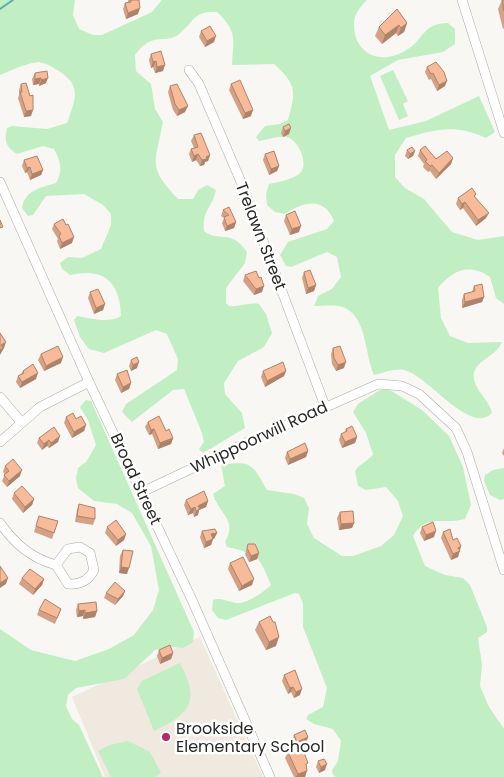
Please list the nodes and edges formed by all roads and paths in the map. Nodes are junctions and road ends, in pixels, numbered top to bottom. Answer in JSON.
{"nodes":[{"id":1,"x":462,"y":0,"type":"edge"},
{"id":2,"x":188,"y":70,"type":"dead end"},
{"id":3,"x":504,"y":133,"type":"edge"},
{"id":4,"x":0,"y":182,"type":"edge"},
{"id":5,"x":0,"y":205,"type":"edge"},
{"id":6,"x":10,"y":205,"type":"junction"},
{"id":7,"x":89,"y":382,"type":"junction"},
{"id":8,"x":0,"y":397,"type":"edge"},
{"id":9,"x":325,"y":406,"type":"junction"},
{"id":10,"x":21,"y":422,"type":"junction"},
{"id":11,"x":0,"y":442,"type":"edge"},
{"id":12,"x":142,"y":492,"type":"junction"},
{"id":13,"x":0,"y":523,"type":"edge"},
{"id":14,"x":56,"y":565,"type":"junction"},
{"id":15,"x":504,"y":570,"type":"edge"},
{"id":16,"x":270,"y":777,"type":"edge"}],
"edges":[{"from":1,"to":3,"type":"street"},
{"from":2,"to":9,"type":"street","name":"Trelawn Street"},
{"from":4,"to":6,"type":"street","name":"Broad Street"},
{"from":5,"to":6,"type":"street"},
{"from":6,"to":7,"type":"street","name":"Broad Street"},
{"from":7,"to":10,"type":"street"},
{"from":7,"to":12,"type":"street","name":"Broad Street"},
{"from":8,"to":10,"type":"street"},
{"from":9,"to":12,"type":"street","name":"Whippoorwill Road"},
{"from":9,"to":15,"type":"street","name":"Whippoorwill Road"},
{"from":10,"to":11,"type":"street"},
{"from":12,"to":16,"type":"street","name":"Broad Street"},
{"from":13,"to":14,"type":"street"},
{"from":14,"to":14,"type":"street"}]}
